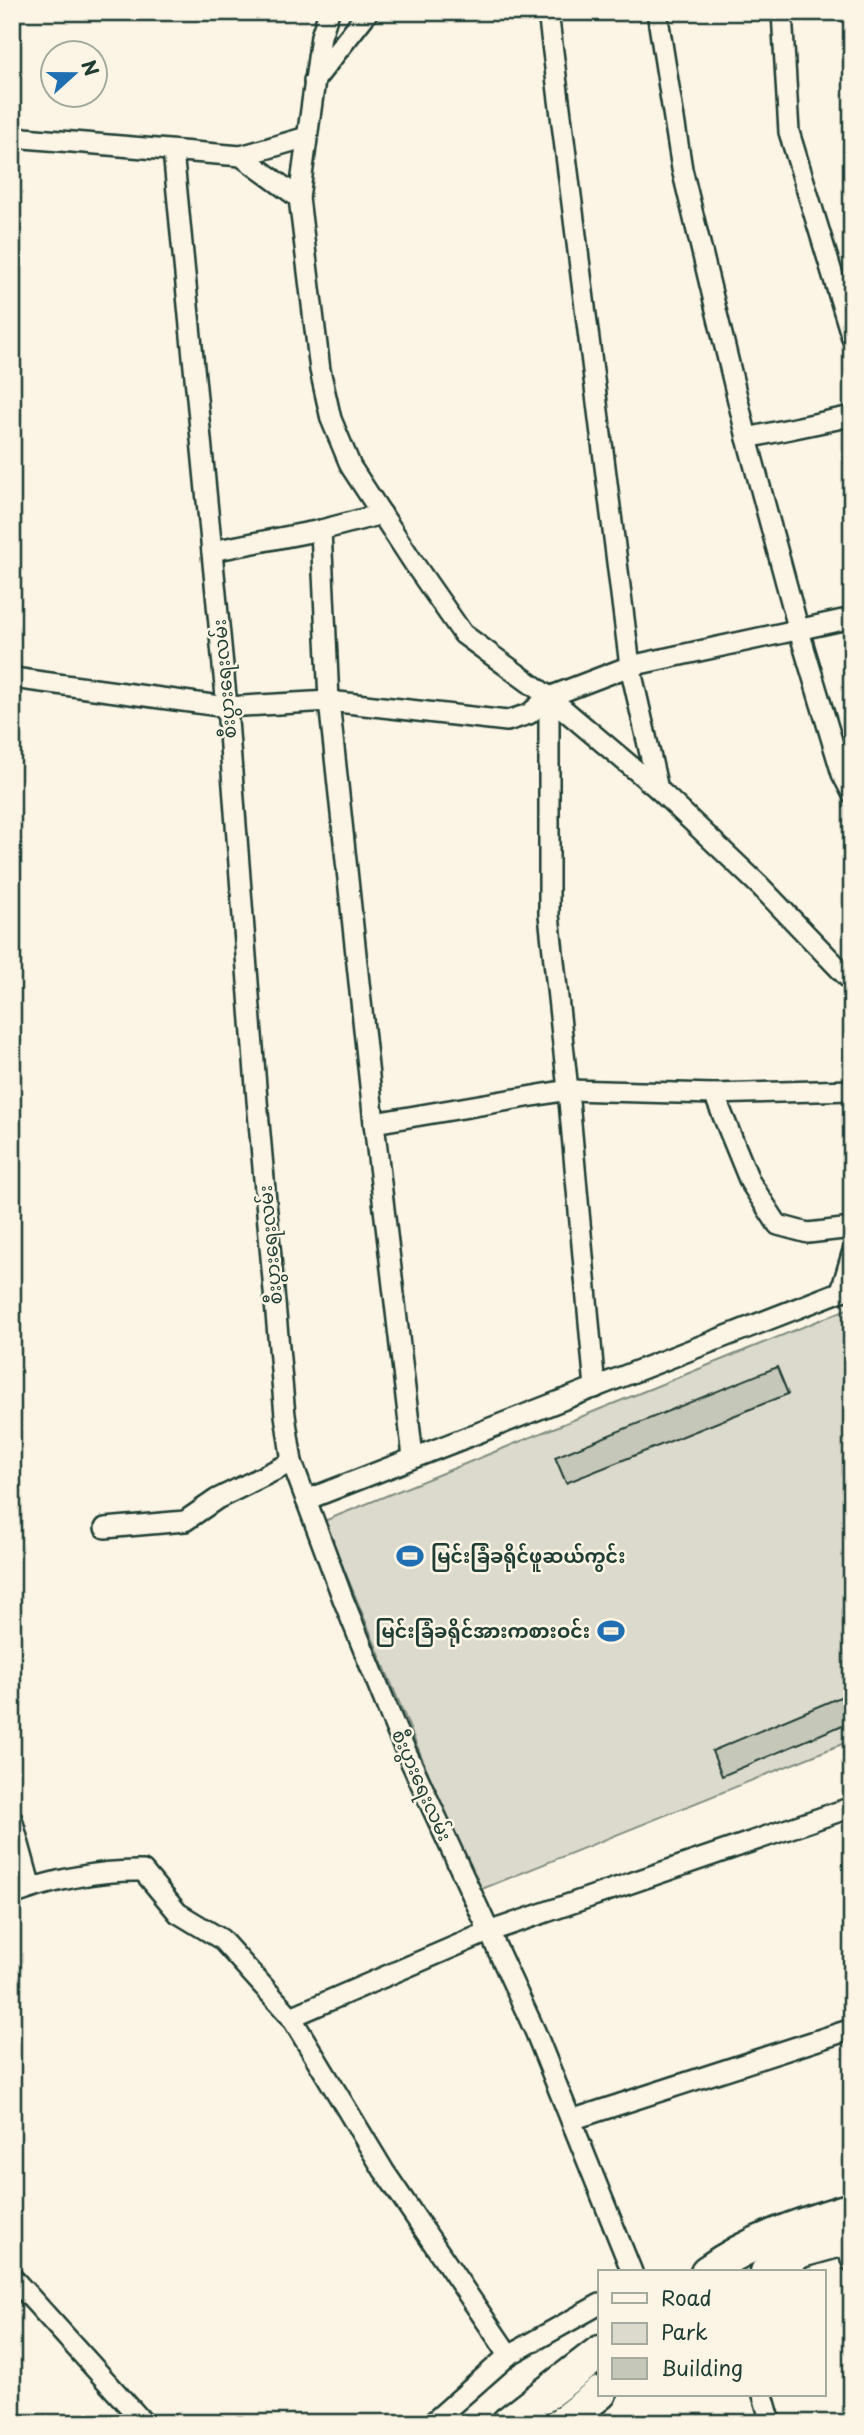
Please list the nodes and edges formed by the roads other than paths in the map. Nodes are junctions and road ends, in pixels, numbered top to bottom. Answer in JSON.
{"nodes":[{"id":1,"x":329,"y":12,"type":"edge"},
{"id":2,"x":368,"y":12,"type":"edge"},
{"id":3,"x":548,"y":12,"type":"edge"},
{"id":4,"x":657,"y":12,"type":"edge"},
{"id":5,"x":782,"y":12,"type":"edge"},
{"id":6,"x":314,"y":82,"type":"junction"},
{"id":7,"x":12,"y":137,"type":"edge"},
{"id":8,"x":307,"y":137,"type":"junction"},
{"id":9,"x":173,"y":151,"type":"junction"},
{"id":10,"x":241,"y":156,"type":"junction"},
{"id":11,"x":299,"y":198,"type":"junction"},
{"id":12,"x":852,"y":338,"type":"edge"},
{"id":13,"x":852,"y":416,"type":"edge"},
{"id":14,"x":747,"y":438,"type":"junction"},
{"id":15,"x":382,"y":514,"type":"junction"},
{"id":16,"x":321,"y":530,"type":"junction"},
{"id":17,"x":212,"y":551,"type":"junction"},
{"id":18,"x":852,"y":618,"type":"edge"},
{"id":19,"x":799,"y":631,"type":"junction"},
{"id":20,"x":630,"y":666,"type":"junction"},
{"id":21,"x":13,"y":678,"type":"edge"},
{"id":22,"x":549,"y":697,"type":"junction"},
{"id":23,"x":329,"y":701,"type":"junction"},
{"id":24,"x":227,"y":707,"type":"junction"},
{"id":25,"x":657,"y":789,"type":"junction"},
{"id":26,"x":852,"y":793,"type":"edge"},
{"id":27,"x":852,"y":982,"type":"edge"},
{"id":28,"x":568,"y":1090,"type":"junction"},
{"id":29,"x":852,"y":1090,"type":"edge"},
{"id":30,"x":714,"y":1094,"type":"junction"},
{"id":31,"x":374,"y":1123,"type":"junction"},
{"id":32,"x":852,"y":1228,"type":"edge"},
{"id":33,"x":852,"y":1254,"type":"edge"},
{"id":34,"x":846,"y":1289,"type":"edge"},
{"id":35,"x":595,"y":1388,"type":"junction"},
{"id":36,"x":413,"y":1457,"type":"junction"},
{"id":37,"x":292,"y":1462,"type":"junction"},
{"id":38,"x":306,"y":1500,"type":"junction"},
{"id":39,"x":105,"y":1528,"type":"dead end"},
{"id":40,"x":852,"y":1807,"type":"edge"},
{"id":41,"x":12,"y":1819,"type":"edge"},
{"id":42,"x":31,"y":1888,"type":"junction"},
{"id":43,"x":12,"y":1895,"type":"edge"},
{"id":44,"x":488,"y":1932,"type":"junction"},
{"id":45,"x":291,"y":2017,"type":"junction"},
{"id":46,"x":852,"y":2029,"type":"edge"},
{"id":47,"x":571,"y":2120,"type":"junction"},
{"id":48,"x":850,"y":2236,"type":"edge"},
{"id":49,"x":718,"y":2269,"type":"edge"},
{"id":50,"x":631,"y":2270,"type":"edge"},
{"id":51,"x":770,"y":2270,"type":"edge"},
{"id":52,"x":12,"y":2277,"type":"edge"},
{"id":53,"x":598,"y":2305,"type":"edge"},
{"id":54,"x":598,"y":2354,"type":"edge"},
{"id":55,"x":509,"y":2355,"type":"junction"},
{"id":56,"x":598,"y":2395,"type":"edge"},
{"id":57,"x":763,"y":2396,"type":"edge"},
{"id":58,"x":145,"y":2423,"type":"edge"},
{"id":59,"x":432,"y":2423,"type":"edge"},
{"id":60,"x":508,"y":2423,"type":"edge"},
{"id":61,"x":562,"y":2423,"type":"edge"},
{"id":62,"x":771,"y":2423,"type":"edge"}],
"edges":[{"from":1,"to":6,"type":"street"},
{"from":2,"to":6,"type":"street"},
{"from":3,"to":20,"type":"street"},
{"from":4,"to":14,"type":"street"},
{"from":5,"to":12,"type":"street"},
{"from":6,"to":8,"type":"street"},
{"from":7,"to":9,"type":"street"},
{"from":8,"to":10,"type":"street"},
{"from":8,"to":11,"type":"street"},
{"from":9,"to":10,"type":"street"},
{"from":9,"to":17,"type":"street","name":"စီးပွားရေးလမ်း"},
{"from":10,"to":11,"type":"street"},
{"from":11,"to":15,"type":"street"},
{"from":13,"to":14,"type":"street"},
{"from":14,"to":19,"type":"street"},
{"from":15,"to":16,"type":"street"},
{"from":15,"to":22,"type":"street"},
{"from":16,"to":17,"type":"street"},
{"from":16,"to":23,"type":"street"},
{"from":17,"to":24,"type":"street","name":"စီးပွားရေးလမ်း"},
{"from":18,"to":19,"type":"street"},
{"from":19,"to":20,"type":"street"},
{"from":19,"to":26,"type":"street"},
{"from":20,"to":22,"type":"street"},
{"from":20,"to":25,"type":"street"},
{"from":21,"to":24,"type":"street"},
{"from":22,"to":23,"type":"street"},
{"from":22,"to":25,"type":"street"},
{"from":22,"to":28,"type":"street"},
{"from":23,"to":24,"type":"street"},
{"from":23,"to":31,"type":"street"},
{"from":24,"to":37,"type":"street","name":"စီးပွားရေးလမ်း"},
{"from":25,"to":27,"type":"street"},
{"from":28,"to":30,"type":"street"},
{"from":28,"to":31,"type":"street"},
{"from":28,"to":35,"type":"street"},
{"from":29,"to":30,"type":"street"},
{"from":30,"to":32,"type":"street"},
{"from":31,"to":36,"type":"street"},
{"from":33,"to":34,"type":"street"},
{"from":34,"to":35,"type":"street"},
{"from":35,"to":36,"type":"street"},
{"from":36,"to":38,"type":"street"},
{"from":37,"to":38,"type":"street","name":"စီးပွားရေးလမ်း"},
{"from":37,"to":39,"type":"street"},
{"from":38,"to":44,"type":"street","name":"စီးပွားရေးလမ်း"},
{"from":40,"to":44,"type":"street"},
{"from":41,"to":42,"type":"street"},
{"from":42,"to":43,"type":"street"},
{"from":42,"to":45,"type":"street"},
{"from":44,"to":45,"type":"street"},
{"from":44,"to":47,"type":"street","name":"စီးပွားရေးလမ်း"},
{"from":45,"to":55,"type":"street"},
{"from":46,"to":47,"type":"street"},
{"from":47,"to":50,"type":"street","name":"စီးပွားရေးလမ်း"},
{"from":48,"to":49,"type":"highway"},
{"from":48,"to":51,"type":"highway"},
{"from":52,"to":58,"type":"street"},
{"from":53,"to":55,"type":"street"},
{"from":54,"to":60,"type":"highway"},
{"from":55,"to":59,"type":"street"},
{"from":56,"to":61,"type":"highway"},
{"from":57,"to":62,"type":"street"}]}
